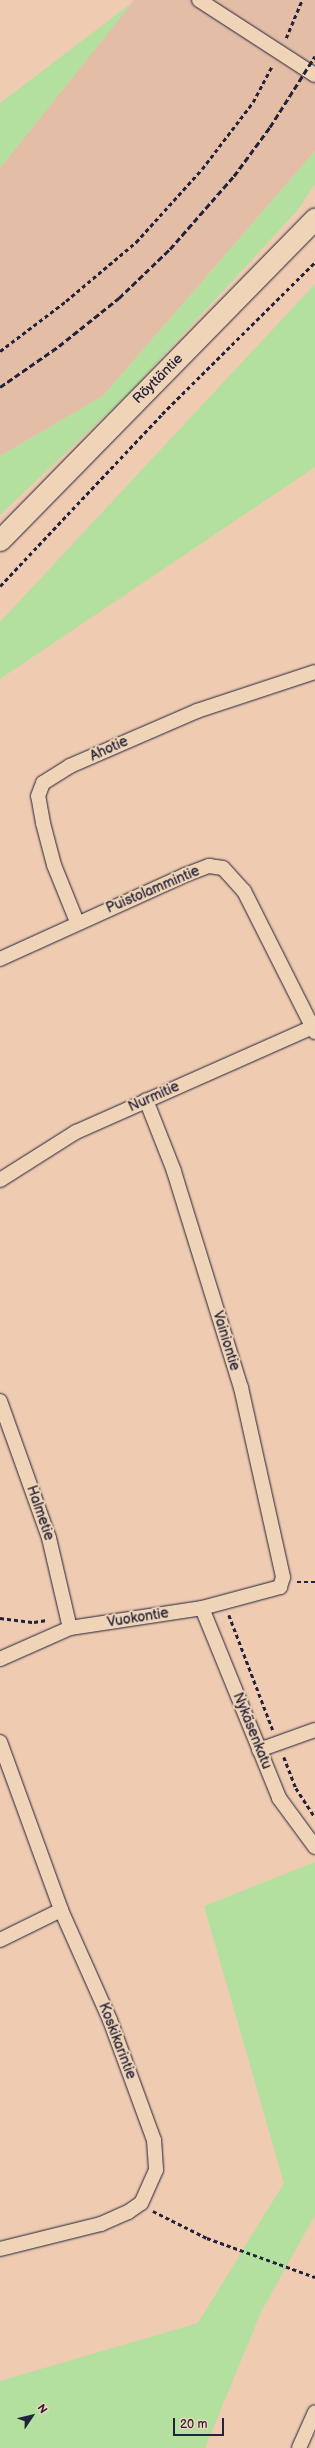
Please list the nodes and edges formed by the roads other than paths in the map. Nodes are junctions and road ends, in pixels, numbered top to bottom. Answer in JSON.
{"nodes":[{"id":1,"x":199,"y":0,"type":"edge"},
{"id":2,"x":315,"y":75,"type":"edge"},
{"id":3,"x":315,"y":218,"type":"edge"},
{"id":4,"x":0,"y":540,"type":"edge"},
{"id":5,"x":315,"y":672,"type":"edge"},
{"id":6,"x":78,"y":922,"type":"junction"},
{"id":7,"x":0,"y":959,"type":"edge"},
{"id":8,"x":314,"y":1028,"type":"edge"},
{"id":9,"x":146,"y":1100,"type":"junction"},
{"id":10,"x":0,"y":1180,"type":"edge"},
{"id":11,"x":0,"y":1401,"type":"edge"},
{"id":12,"x":280,"y":1587,"type":"joint"},
{"id":13,"x":202,"y":1608,"type":"junction"},
{"id":14,"x":70,"y":1628,"type":"junction"},
{"id":15,"x":0,"y":1659,"type":"edge"},
{"id":16,"x":315,"y":1730,"type":"edge"},
{"id":17,"x":0,"y":1742,"type":"edge"},
{"id":18,"x":260,"y":1750,"type":"junction"},
{"id":19,"x":315,"y":1847,"type":"edge"},
{"id":20,"x":61,"y":1910,"type":"junction"},
{"id":21,"x":0,"y":1940,"type":"edge"},
{"id":22,"x":0,"y":2249,"type":"edge"},
{"id":23,"x":315,"y":2412,"type":"edge"},
{"id":24,"x":299,"y":2448,"type":"edge"}],
"edges":[{"from":1,"to":2,"type":"street"},
{"from":3,"to":4,"type":"street","name":"Röyttäntie"},
{"from":5,"to":6,"type":"street","name":"Ahotie"},
{"from":6,"to":7,"type":"street","name":"Puistolammintie"},
{"from":6,"to":8,"type":"street","name":"Puistolammintie"},
{"from":8,"to":9,"type":"street","name":"Nurmitie"},
{"from":9,"to":10,"type":"street","name":"Nurmitie"},
{"from":9,"to":12,"type":"street","name":"Vainiontie"},
{"from":11,"to":14,"type":"street","name":"Halmetie"},
{"from":12,"to":13,"type":"street","name":"Vuokontie"},
{"from":13,"to":14,"type":"street","name":"Vuokontie"},
{"from":13,"to":18,"type":"street","name":"Nykäsenkatu"},
{"from":14,"to":15,"type":"street","name":"Vuokontie"},
{"from":16,"to":18,"type":"street"},
{"from":17,"to":20,"type":"street","name":"Koskikarintie"},
{"from":18,"to":19,"type":"street","name":"Nykäsenkatu"},
{"from":20,"to":21,"type":"street"},
{"from":20,"to":22,"type":"street","name":"Koskikarintie"},
{"from":23,"to":24,"type":"street"}]}
